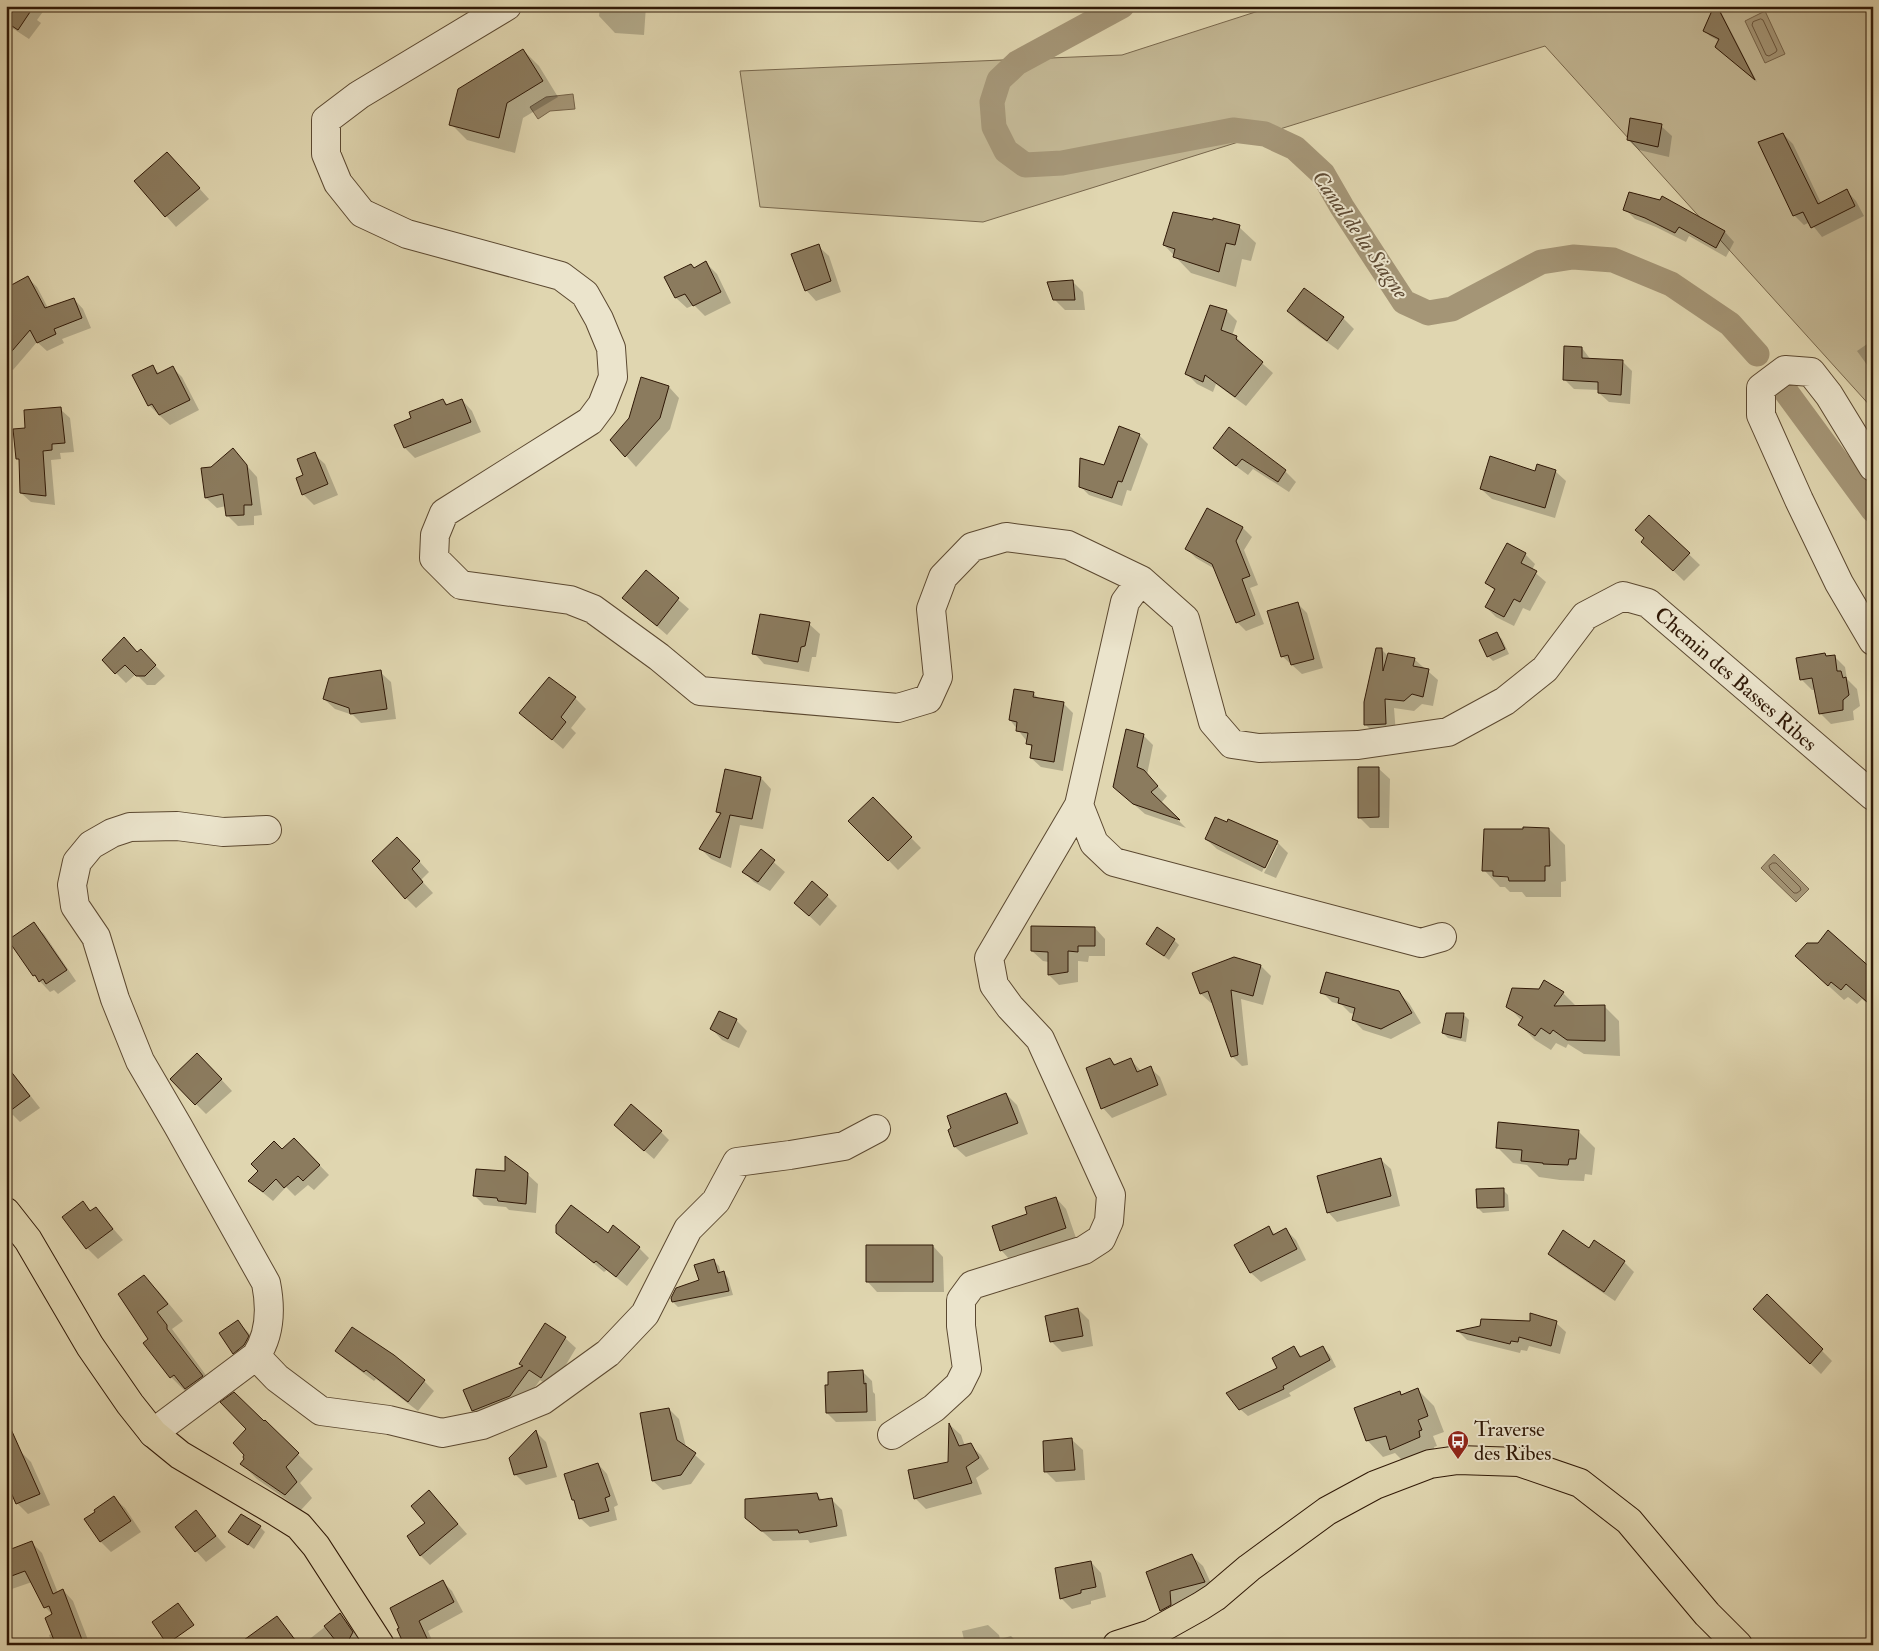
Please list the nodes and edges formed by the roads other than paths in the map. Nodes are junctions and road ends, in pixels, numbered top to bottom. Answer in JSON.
{"nodes":[{"id":1,"x":507,"y":6,"type":"edge"},
{"id":2,"x":1873,"y":468,"type":"edge"},
{"id":3,"x":1142,"y":580,"type":"junction"},
{"id":4,"x":1873,"y":641,"type":"edge"},
{"id":5,"x":1873,"y":796,"type":"edge"},
{"id":6,"x":1079,"y":805,"type":"junction"},
{"id":7,"x":267,"y":830,"type":"dead end"},
{"id":8,"x":1442,"y":938,"type":"dead end"},
{"id":9,"x":876,"y":1129,"type":"dead end"},
{"id":10,"x":6,"y":1212,"type":"edge"},
{"id":11,"x":256,"y":1356,"type":"junction"},
{"id":12,"x":153,"y":1432,"type":"junction"},
{"id":13,"x":892,"y":1435,"type":"dead end"},
{"id":14,"x":380,"y":1645,"type":"edge"},
{"id":15,"x":1117,"y":1645,"type":"edge"},
{"id":16,"x":1738,"y":1645,"type":"edge"}],
"edges":[{"from":1,"to":3,"type":"street","name":"Chemin des Basses Ribes"},
{"from":2,"to":4,"type":"street"},
{"from":3,"to":5,"type":"street","name":"Chemin des Basses Ribes"},
{"from":3,"to":6,"type":"street"},
{"from":6,"to":8,"type":"street"},
{"from":6,"to":13,"type":"street"},
{"from":7,"to":11,"type":"street"},
{"from":9,"to":11,"type":"street"},
{"from":10,"to":12,"type":"main road"},
{"from":11,"to":12,"type":"street"},
{"from":12,"to":14,"type":"main road"},
{"from":15,"to":16,"type":"main road"}]}
